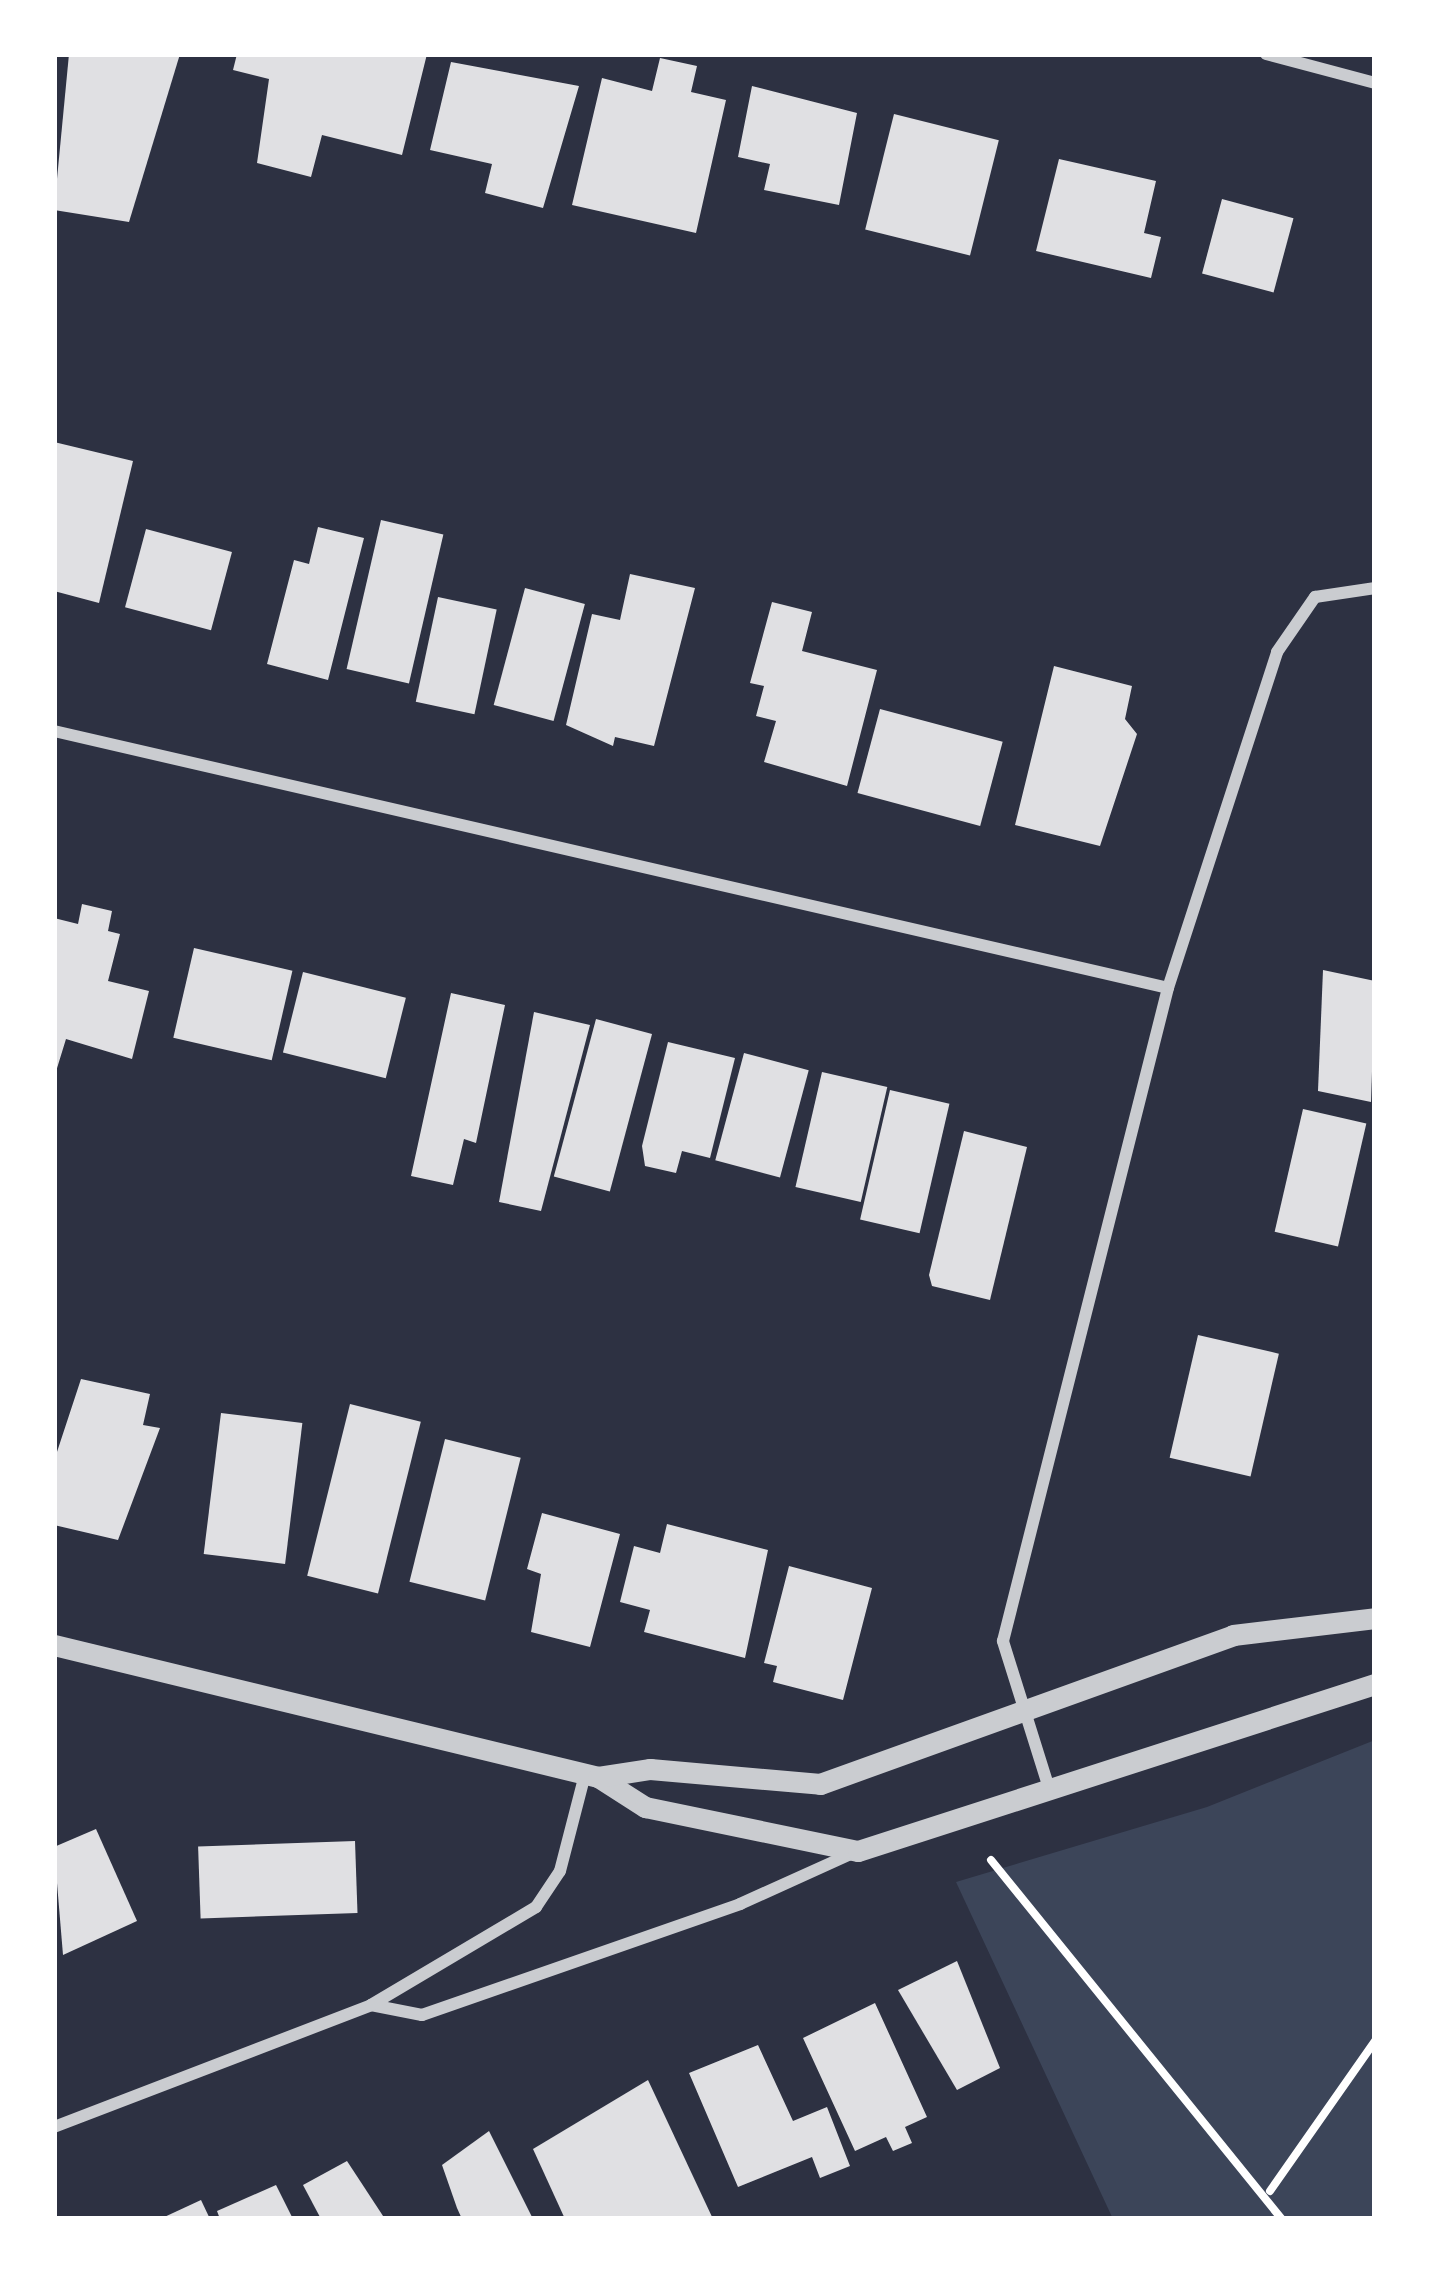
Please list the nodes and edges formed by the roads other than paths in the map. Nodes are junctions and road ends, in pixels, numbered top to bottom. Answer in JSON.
{"nodes":[{"id":1,"x":1266,"y":54,"type":"edge"},
{"id":2,"x":1375,"y":82,"type":"edge"},
{"id":3,"x":1375,"y":588,"type":"edge"},
{"id":4,"x":54,"y":731,"type":"edge"},
{"id":5,"x":1168,"y":988,"type":"junction"},
{"id":6,"x":1375,"y":1618,"type":"edge"},
{"id":7,"x":54,"y":1645,"type":"edge"},
{"id":8,"x":1375,"y":1684,"type":"edge"},
{"id":9,"x":1023,"y":1716,"type":"junction"},
{"id":10,"x":592,"y":1775,"type":"junction"},
{"id":11,"x":1048,"y":1785,"type":"junction"},
{"id":12,"x":858,"y":1850,"type":"junction"},
{"id":13,"x":371,"y":2006,"type":"junction"},
{"id":14,"x":54,"y":2127,"type":"edge"}],
"edges":[{"from":1,"to":2,"type":"street"},
{"from":3,"to":5,"type":"street"},
{"from":4,"to":5,"type":"street"},
{"from":5,"to":9,"type":"street"},
{"from":6,"to":9,"type":"street"},
{"from":7,"to":10,"type":"street"},
{"from":8,"to":11,"type":"street"},
{"from":9,"to":10,"type":"street"},
{"from":9,"to":11,"type":"street"},
{"from":10,"to":12,"type":"street"},
{"from":10,"to":13,"type":"street"},
{"from":11,"to":12,"type":"street"},
{"from":12,"to":13,"type":"street"},
{"from":13,"to":14,"type":"street"}]}
